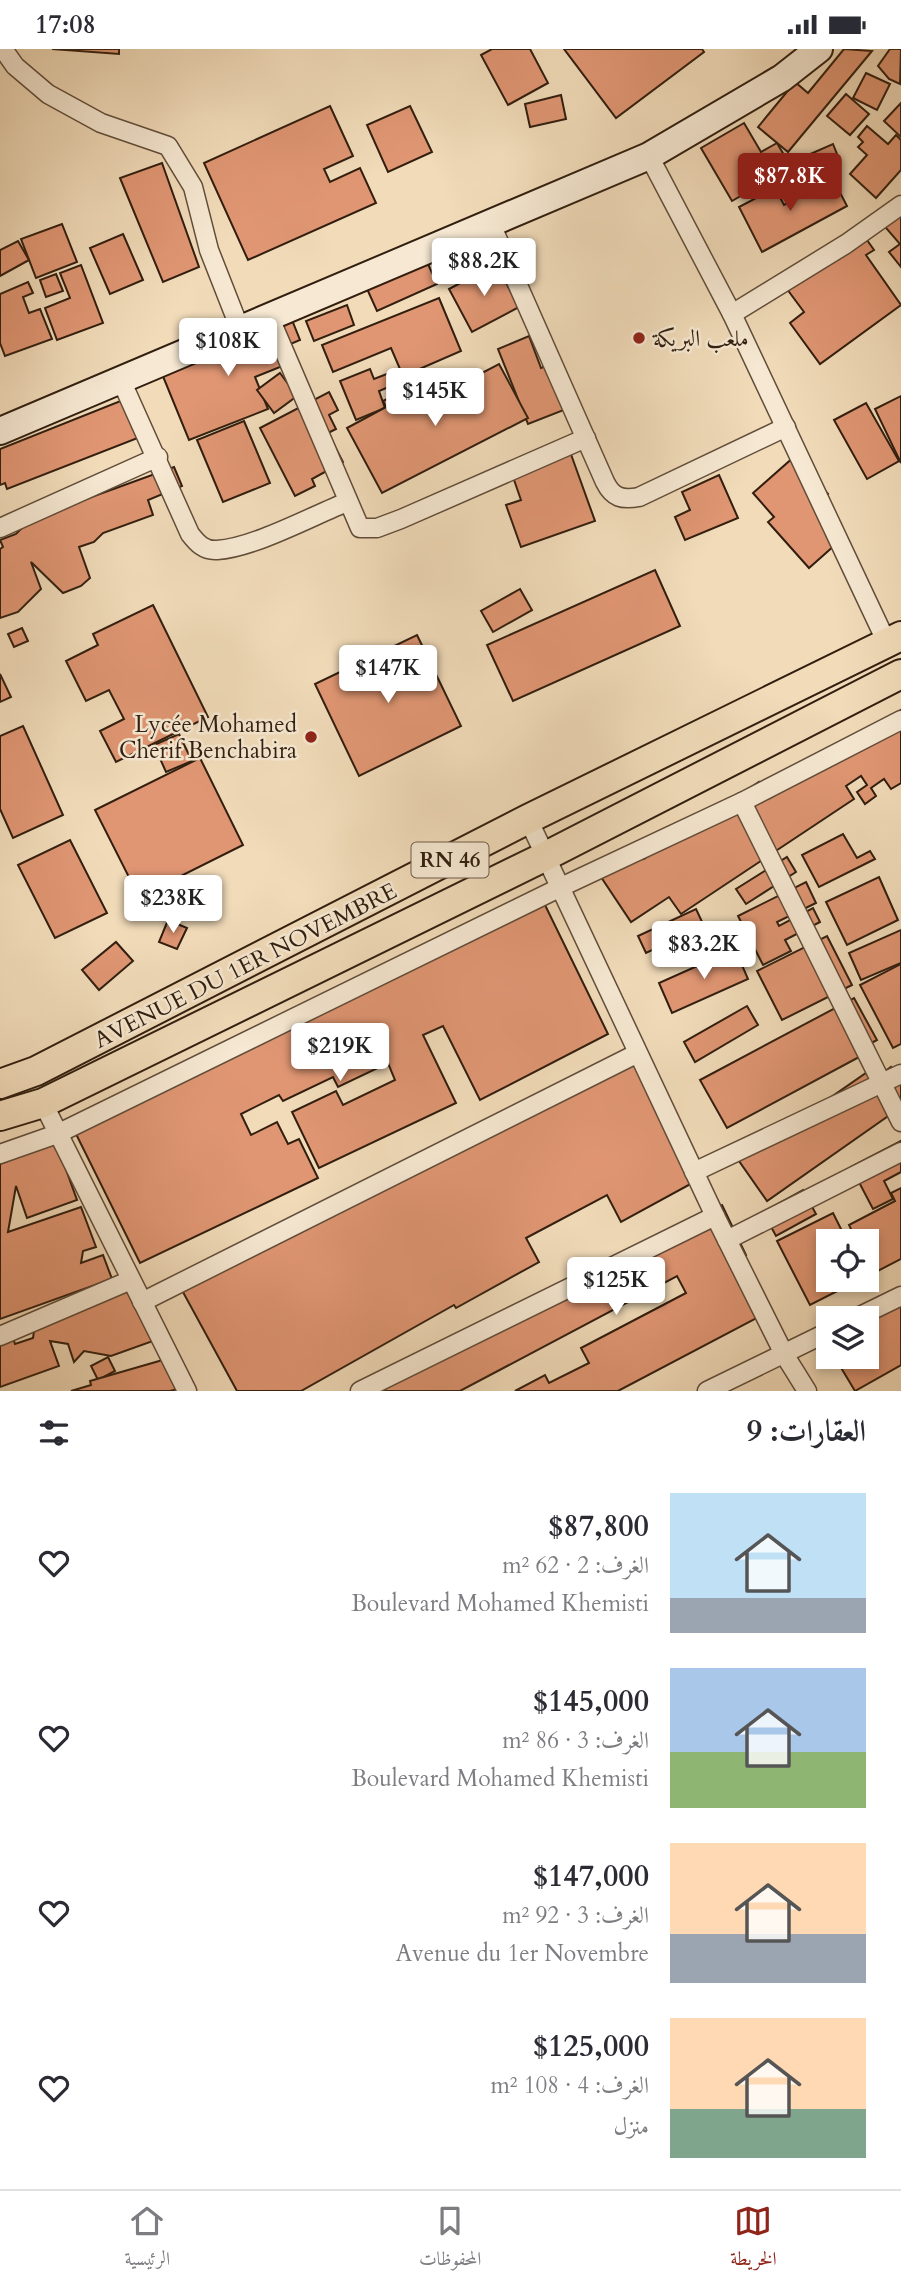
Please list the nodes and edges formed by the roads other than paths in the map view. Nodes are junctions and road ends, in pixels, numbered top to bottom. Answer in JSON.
{"nodes":[{"id":1,"x":4,"y":49,"type":"edge"},
{"id":2,"x":819,"y":49,"type":"edge"},
{"id":3,"x":649,"y":156,"type":"junction"},
{"id":4,"x":901,"y":205,"type":"edge"},
{"id":5,"x":490,"y":222,"type":"junction"},
{"id":6,"x":732,"y":314,"type":"junction"},
{"id":7,"x":270,"y":316,"type":"junction"},
{"id":8,"x":240,"y":329,"type":"junction"},
{"id":9,"x":121,"y":380,"type":"junction"},
{"id":10,"x":786,"y":427,"type":"junction"},
{"id":11,"x":0,"y":431,"type":"edge"},
{"id":12,"x":586,"y":438,"type":"junction"},
{"id":13,"x":158,"y":457,"type":"junction"},
{"id":14,"x":347,"y":502,"type":"junction"},
{"id":15,"x":0,"y":528,"type":"edge"},
{"id":16,"x":894,"y":640,"type":"edge"},
{"id":17,"x":901,"y":674,"type":"edge"},
{"id":18,"x":901,"y":720,"type":"edge"},
{"id":19,"x":742,"y":802,"type":"junction"},
{"id":20,"x":528,"y":819,"type":"junction"},
{"id":21,"x":544,"y":857,"type":"junction"},
{"id":22,"x":559,"y":888,"type":"junction"},
{"id":23,"x":636,"y":1054,"type":"junction"},
{"id":24,"x":901,"y":1074,"type":"edge"},
{"id":25,"x":883,"y":1083,"type":"junction"},
{"id":26,"x":0,"y":1084,"type":"edge"},
{"id":27,"x":43,"y":1103,"type":"junction"},
{"id":28,"x":0,"y":1116,"type":"edge"},
{"id":29,"x":901,"y":1122,"type":"edge"},
{"id":30,"x":57,"y":1134,"type":"junction"},
{"id":31,"x":901,"y":1152,"type":"edge"},
{"id":32,"x":0,"y":1154,"type":"edge"},
{"id":33,"x":694,"y":1172,"type":"junction"},
{"id":34,"x":715,"y":1216,"type":"junction"},
{"id":35,"x":727,"y":1240,"type":"junction"},
{"id":36,"x":131,"y":1280,"type":"junction"},
{"id":37,"x":901,"y":1296,"type":"edge"},
{"id":38,"x":142,"y":1302,"type":"junction"},
{"id":39,"x":879,"y":1307,"type":"edge"},
{"id":40,"x":0,"y":1336,"type":"edge"},
{"id":41,"x":816,"y":1338,"type":"edge"},
{"id":42,"x":784,"y":1353,"type":"junction"},
{"id":43,"x":187,"y":1391,"type":"edge"},
{"id":44,"x":360,"y":1391,"type":"edge"},
{"id":45,"x":707,"y":1391,"type":"edge"},
{"id":46,"x":807,"y":1391,"type":"edge"}],
"edges":[{"from":1,"to":8,"type":"street"},
{"from":2,"to":3,"type":"main road"},
{"from":3,"to":5,"type":"main road"},
{"from":3,"to":6,"type":"street"},
{"from":4,"to":6,"type":"street"},
{"from":5,"to":7,"type":"main road"},
{"from":5,"to":12,"type":"street"},
{"from":6,"to":10,"type":"street"},
{"from":7,"to":8,"type":"main road"},
{"from":7,"to":14,"type":"street"},
{"from":8,"to":9,"type":"main road"},
{"from":9,"to":11,"type":"main road"},
{"from":9,"to":13,"type":"street"},
{"from":10,"to":12,"type":"street"},
{"from":10,"to":16,"type":"street"},
{"from":12,"to":14,"type":"street"},
{"from":13,"to":14,"type":"street"},
{"from":13,"to":15,"type":"street"},
{"from":16,"to":20,"type":"main road","name":"AVENUE DU 1ER NOVEMBRE","number":"RN 46"},
{"from":17,"to":21,"type":"main road","name":"AVENUE DU 1ER NOVEMBRE","number":"RN 46"},
{"from":18,"to":19,"type":"street"},
{"from":19,"to":22,"type":"street"},
{"from":19,"to":25,"type":"street"},
{"from":20,"to":21,"type":"street"},
{"from":20,"to":26,"type":"main road","name":"AVENUE DU 1ER NOVEMBRE","number":"RN 46"},
{"from":21,"to":22,"type":"street"},
{"from":21,"to":27,"type":"main road","name":"AVENUE DU 1ER NOVEMBRE","number":"RN 46"},
{"from":22,"to":23,"type":"street"},
{"from":22,"to":30,"type":"street"},
{"from":23,"to":33,"type":"street"},
{"from":23,"to":38,"type":"street"},
{"from":24,"to":25,"type":"street"},
{"from":25,"to":29,"type":"street"},
{"from":25,"to":33,"type":"street"},
{"from":27,"to":28,"type":"main road","name":"AVENUE DU 1ER NOVEMBRE","number":"RN 46"},
{"from":27,"to":30,"type":"street"},
{"from":30,"to":32,"type":"street"},
{"from":30,"to":36,"type":"street"},
{"from":31,"to":35,"type":"street"},
{"from":33,"to":34,"type":"street"},
{"from":34,"to":35,"type":"street"},
{"from":34,"to":44,"type":"street"},
{"from":35,"to":42,"type":"street"},
{"from":36,"to":38,"type":"street"},
{"from":36,"to":40,"type":"street"},
{"from":37,"to":39,"type":"street"},
{"from":38,"to":43,"type":"street"},
{"from":41,"to":42,"type":"street"},
{"from":42,"to":45,"type":"street"},
{"from":42,"to":46,"type":"street"}]}
